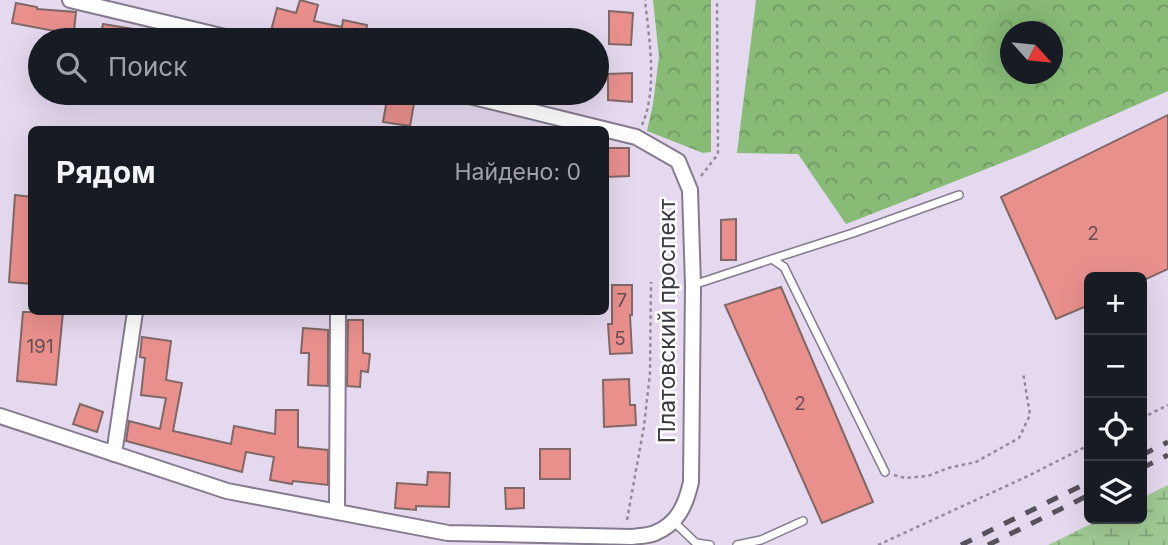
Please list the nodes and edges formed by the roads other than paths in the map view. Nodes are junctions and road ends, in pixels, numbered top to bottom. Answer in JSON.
{"nodes":[{"id":1,"x":70,"y":0,"type":"edge"},
{"id":2,"x":188,"y":28,"type":"edge"},
{"id":3,"x":506,"y":105,"type":"edge"},
{"id":4,"x":591,"y":126,"type":"edge"},
{"id":5,"x":609,"y":130,"type":"edge"},
{"id":6,"x":959,"y":195,"type":"dead end"},
{"id":7,"x":772,"y":259,"type":"junction"},
{"id":8,"x":693,"y":285,"type":"junction"},
{"id":9,"x":135,"y":315,"type":"edge"},
{"id":10,"x":338,"y":315,"type":"edge"},
{"id":11,"x":0,"y":416,"type":"edge"},
{"id":12,"x":114,"y":454,"type":"junction"},
{"id":13,"x":885,"y":472,"type":"road end"},
{"id":14,"x":337,"y":512,"type":"junction"},
{"id":15,"x":673,"y":522,"type":"junction"},
{"id":16,"x":803,"y":522,"type":"dead end"},
{"id":17,"x":710,"y":545,"type":"edge"},
{"id":18,"x":737,"y":545,"type":"edge"}],
"edges":[{"from":1,"to":2,"type":"street"},
{"from":3,"to":4,"type":"street","name":"Платовский проспект"},
{"from":5,"to":8,"type":"street","name":"Платовский проспект"},
{"from":6,"to":7,"type":"lane"},
{"from":7,"to":8,"type":"lane"},
{"from":7,"to":13,"type":"lane"},
{"from":8,"to":15,"type":"street","name":"Платовский проспект"},
{"from":9,"to":12,"type":"street"},
{"from":10,"to":14,"type":"street"},
{"from":11,"to":12,"type":"street"},
{"from":12,"to":14,"type":"street"},
{"from":14,"to":15,"type":"street"},
{"from":15,"to":17,"type":"lane"},
{"from":16,"to":18,"type":"lane"}]}
